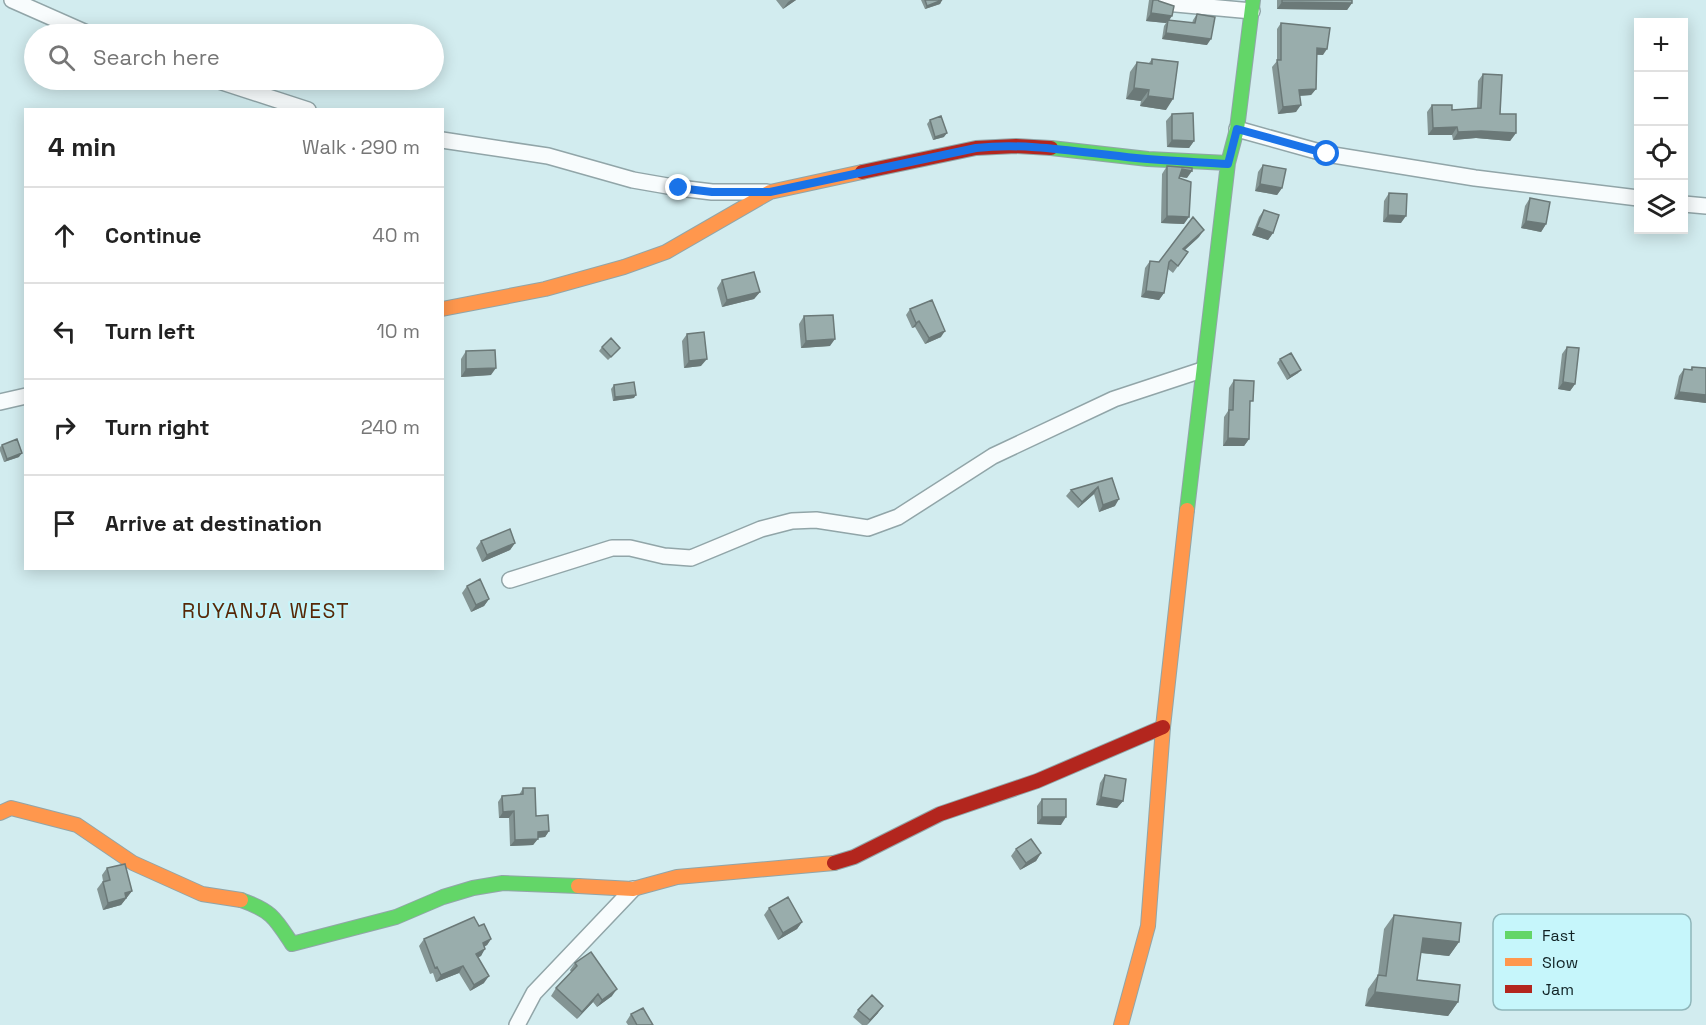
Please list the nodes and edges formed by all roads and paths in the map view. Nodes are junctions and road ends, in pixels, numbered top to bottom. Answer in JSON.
{"nodes":[{"id":1,"x":12,"y":0,"type":"edge"},
{"id":2,"x":1158,"y":0,"type":"edge"},
{"id":3,"x":1252,"y":5,"type":"edge"},
{"id":4,"x":66,"y":24,"type":"edge"},
{"id":5,"x":247,"y":90,"type":"edge"},
{"id":6,"x":302,"y":108,"type":"edge"},
{"id":7,"x":1237,"y":129,"type":"junction"},
{"id":8,"x":444,"y":140,"type":"edge"},
{"id":9,"x":1228,"y":164,"type":"junction"},
{"id":10,"x":770,"y":192,"type":"junction"},
{"id":11,"x":1634,"y":198,"type":"edge"},
{"id":12,"x":1688,"y":204,"type":"edge"},
{"id":13,"x":1706,"y":206,"type":"edge"},
{"id":14,"x":444,"y":309,"type":"edge"},
{"id":15,"x":1202,"y":370,"type":"junction"},
{"id":16,"x":24,"y":396,"type":"edge"},
{"id":17,"x":0,"y":402,"type":"edge"},
{"id":18,"x":510,"y":580,"type":"dead end"},
{"id":19,"x":1163,"y":727,"type":"junction"},
{"id":20,"x":0,"y":813,"type":"edge"},
{"id":21,"x":633,"y":889,"type":"junction"},
{"id":22,"x":517,"y":1025,"type":"edge"},
{"id":23,"x":1121,"y":1025,"type":"edge"}],
"edges":[{"from":1,"to":4,"type":"street"},
{"from":2,"to":3,"type":"street"},
{"from":3,"to":7,"type":"street"},
{"from":5,"to":6,"type":"street"},
{"from":7,"to":9,"type":"street"},
{"from":7,"to":11,"type":"street"},
{"from":8,"to":10,"type":"street"},
{"from":9,"to":10,"type":"street"},
{"from":9,"to":15,"type":"street"},
{"from":10,"to":14,"type":"street"},
{"from":12,"to":13,"type":"street"},
{"from":15,"to":18,"type":"street"},
{"from":15,"to":19,"type":"street"},
{"from":16,"to":17,"type":"street"},
{"from":19,"to":21,"type":"street"},
{"from":19,"to":23,"type":"street"},
{"from":20,"to":21,"type":"street"},
{"from":21,"to":22,"type":"street"}]}
